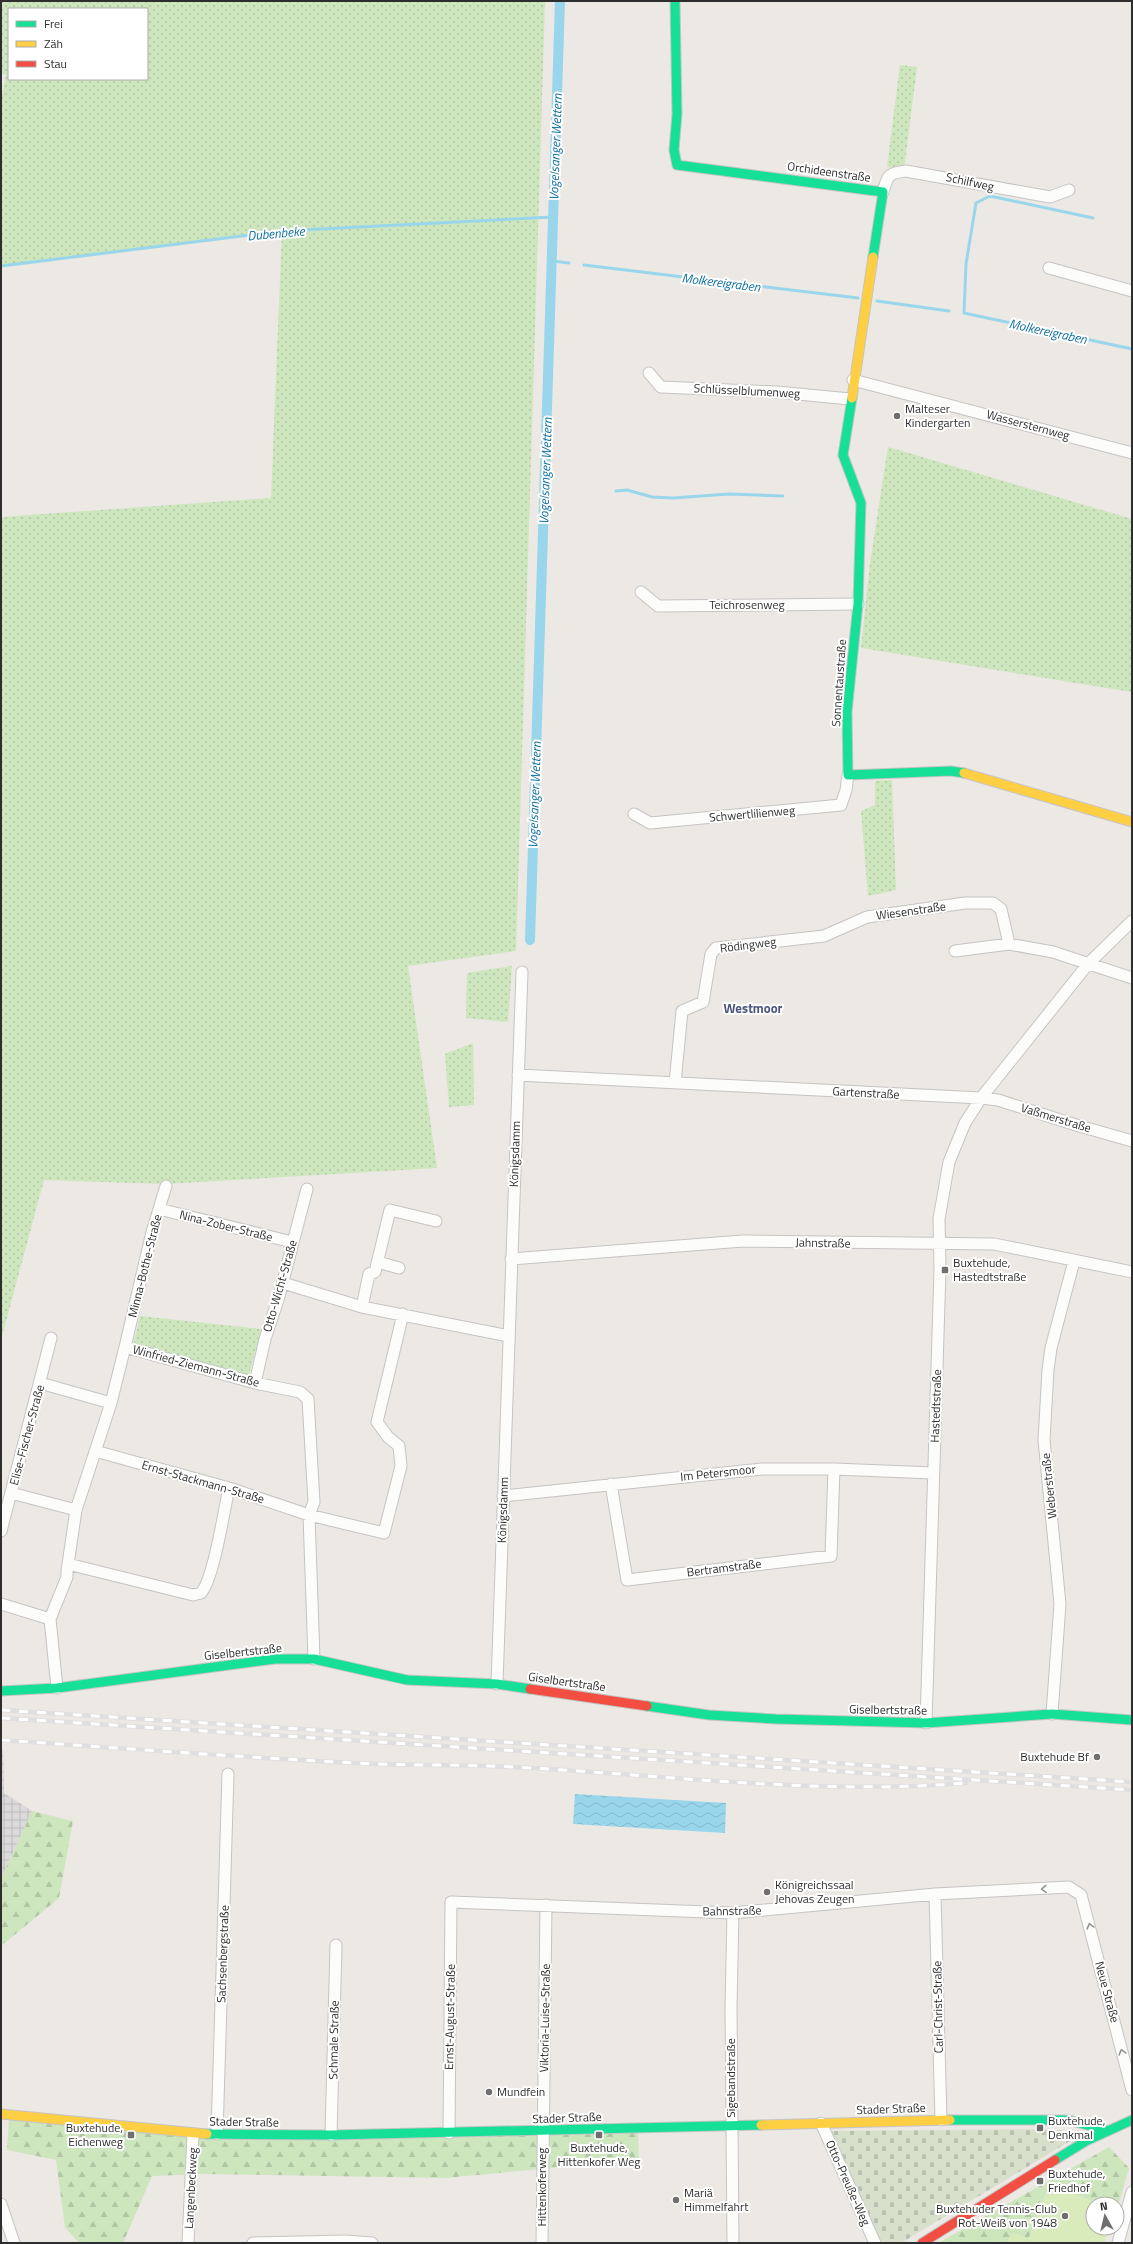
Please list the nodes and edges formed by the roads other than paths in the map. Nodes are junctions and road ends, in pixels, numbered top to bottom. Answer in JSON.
{"nodes":[{"id":1,"x":674,"y":1,"type":"edge"},
{"id":2,"x":1069,"y":190,"type":"dead end"},
{"id":3,"x":883,"y":192,"type":"junction"},
{"id":4,"x":1049,"y":268,"type":"dead end"},
{"id":5,"x":1132,"y":291,"type":"edge"},
{"id":6,"x":649,"y":373,"type":"dead end"},
{"id":7,"x":853,"y":380,"type":"junction"},
{"id":8,"x":850,"y":400,"type":"junction"},
{"id":9,"x":843,"y":449,"type":"joint"},
{"id":10,"x":1132,"y":452,"type":"edge"},
{"id":11,"x":641,"y":592,"type":"dead end"},
{"id":12,"x":858,"y":604,"type":"junction"},
{"id":13,"x":848,"y":774,"type":"junction"},
{"id":14,"x":634,"y":814,"type":"dead end"},
{"id":15,"x":1132,"y":822,"type":"edge"},
{"id":16,"x":1132,"y":921,"type":"edge"},
{"id":17,"x":788,"y":940,"type":"joint"},
{"id":18,"x":1009,"y":944,"type":"junction"},
{"id":19,"x":955,"y":951,"type":"dead end"},
{"id":20,"x":1088,"y":964,"type":"junction"},
{"id":21,"x":522,"y":972,"type":"dead end"},
{"id":22,"x":1132,"y":978,"type":"edge"},
{"id":23,"x":518,"y":1075,"type":"junction"},
{"id":24,"x":675,"y":1083,"type":"junction"},
{"id":25,"x":981,"y":1098,"type":"junction"},
{"id":26,"x":1132,"y":1140,"type":"edge"},
{"id":27,"x":166,"y":1186,"type":"dead end"},
{"id":28,"x":307,"y":1190,"type":"dead end"},
{"id":29,"x":159,"y":1209,"type":"junction"},
{"id":30,"x":436,"y":1222,"type":"dead end"},
{"id":31,"x":292,"y":1242,"type":"junction"},
{"id":32,"x":940,"y":1245,"type":"junction"},
{"id":33,"x":511,"y":1259,"type":"junction"},
{"id":34,"x":1074,"y":1261,"type":"junction"},
{"id":35,"x":378,"y":1262,"type":"junction"},
{"id":36,"x":399,"y":1268,"type":"dead end"},
{"id":37,"x":1132,"y":1272,"type":"edge"},
{"id":38,"x":283,"y":1283,"type":"junction"},
{"id":39,"x":362,"y":1307,"type":"junction"},
{"id":40,"x":403,"y":1314,"type":"junction"},
{"id":41,"x":509,"y":1336,"type":"junction"},
{"id":42,"x":51,"y":1338,"type":"dead end"},
{"id":43,"x":125,"y":1347,"type":"junction"},
{"id":44,"x":255,"y":1383,"type":"junction"},
{"id":45,"x":40,"y":1384,"type":"junction"},
{"id":46,"x":111,"y":1402,"type":"junction"},
{"id":47,"x":95,"y":1451,"type":"junction"},
{"id":48,"x":834,"y":1469,"type":"junction"},
{"id":49,"x":933,"y":1473,"type":"junction"},
{"id":50,"x":611,"y":1484,"type":"junction"},
{"id":51,"x":229,"y":1488,"type":"junction"},
{"id":52,"x":11,"y":1493,"type":"junction"},
{"id":53,"x":503,"y":1496,"type":"junction"},
{"id":54,"x":76,"y":1510,"type":"junction"},
{"id":55,"x":309,"y":1515,"type":"junction"},
{"id":56,"x":1,"y":1531,"type":"edge"},
{"id":57,"x":68,"y":1564,"type":"junction"},
{"id":58,"x":1,"y":1604,"type":"edge"},
{"id":59,"x":50,"y":1619,"type":"junction"},
{"id":60,"x":314,"y":1659,"type":"junction"},
{"id":61,"x":497,"y":1684,"type":"junction"},
{"id":62,"x":57,"y":1688,"type":"junction"},
{"id":63,"x":1,"y":1691,"type":"edge"},
{"id":64,"x":1052,"y":1714,"type":"junction"},
{"id":65,"x":1132,"y":1720,"type":"edge"},
{"id":66,"x":926,"y":1723,"type":"junction"},
{"id":67,"x":228,"y":1774,"type":"dead end"},
{"id":68,"x":935,"y":1894,"type":"junction"},
{"id":69,"x":1082,"y":1895,"type":"joint"},
{"id":70,"x":451,"y":1902,"type":"joint"},
{"id":71,"x":546,"y":1905,"type":"junction"},
{"id":72,"x":733,"y":1913,"type":"junction"},
{"id":73,"x":336,"y":1945,"type":"dead end"},
{"id":74,"x":1132,"y":2090,"type":"edge"},
{"id":75,"x":1,"y":2114,"type":"edge"},
{"id":76,"x":941,"y":2120,"type":"junction"},
{"id":77,"x":1132,"y":2120,"type":"edge"},
{"id":78,"x":821,"y":2123,"type":"junction"},
{"id":79,"x":731,"y":2125,"type":"junction"},
{"id":80,"x":543,"y":2130,"type":"junction"},
{"id":81,"x":1106,"y":2130,"type":"junction"},
{"id":82,"x":449,"y":2133,"type":"junction"},
{"id":83,"x":193,"y":2134,"type":"junction"},
{"id":84,"x":217,"y":2134,"type":"junction"},
{"id":85,"x":332,"y":2135,"type":"junction"},
{"id":86,"x":1132,"y":2192,"type":"edge"},
{"id":87,"x":1,"y":2204,"type":"edge"},
{"id":88,"x":14,"y":2243,"type":"edge"},
{"id":89,"x":188,"y":2243,"type":"edge"},
{"id":90,"x":253,"y":2243,"type":"edge"},
{"id":91,"x":372,"y":2243,"type":"edge"},
{"id":92,"x":542,"y":2243,"type":"edge"},
{"id":93,"x":733,"y":2243,"type":"edge"},
{"id":94,"x":875,"y":2243,"type":"edge"},
{"id":95,"x":922,"y":2243,"type":"edge"},
{"id":96,"x":1118,"y":2243,"type":"edge"}],
"edges":[{"from":1,"to":3,"type":"street","name":"Orchideenstraße"},
{"from":2,"to":3,"type":"street","name":"Schilfweg"},
{"from":3,"to":7,"type":"street","name":"Orchideenstraße"},
{"from":4,"to":5,"type":"street"},
{"from":6,"to":8,"type":"street","name":"Schlüsselblumenweg"},
{"from":7,"to":8,"type":"street","name":"Orchideenstraße"},
{"from":7,"to":10,"type":"street","name":"Wassersternweg"},
{"from":8,"to":9,"type":"street","name":"Orchideenstraße"},
{"from":9,"to":12,"type":"street","name":"Sonnentaustraße"},
{"from":11,"to":12,"type":"street","name":"Teichrosenweg"},
{"from":12,"to":13,"type":"street","name":"Sonnentaustraße"},
{"from":13,"to":14,"type":"street","name":"Schwertlilienweg"},
{"from":13,"to":15,"type":"street"},
{"from":16,"to":20,"type":"street"},
{"from":17,"to":18,"type":"street","name":"Wiesenstraße"},
{"from":17,"to":24,"type":"street","name":"Rödingweg"},
{"from":18,"to":19,"type":"street"},
{"from":18,"to":20,"type":"street"},
{"from":20,"to":22,"type":"street"},
{"from":20,"to":25,"type":"street"},
{"from":21,"to":23,"type":"street","name":"Königsdamm"},
{"from":23,"to":24,"type":"street","name":"Gartenstraße"},
{"from":23,"to":33,"type":"street","name":"Königsdamm"},
{"from":24,"to":25,"type":"street","name":"Gartenstraße"},
{"from":25,"to":26,"type":"street","name":"Vaßmerstraße"},
{"from":25,"to":32,"type":"street","name":"Hastedtstraße"},
{"from":27,"to":29,"type":"street","name":"Minna-Bothe-Straße"},
{"from":28,"to":31,"type":"street","name":"Otto-Wicht-Straße"},
{"from":29,"to":31,"type":"street","name":"Nina-Zober-Straße"},
{"from":29,"to":43,"type":"street","name":"Minna-Bothe-Straße"},
{"from":30,"to":35,"type":"street"},
{"from":31,"to":38,"type":"street","name":"Otto-Wicht-Straße"},
{"from":32,"to":33,"type":"street","name":"Jahnstraße"},
{"from":32,"to":34,"type":"street","name":"Jahnstraße"},
{"from":32,"to":49,"type":"street","name":"Hastedtstraße"},
{"from":33,"to":41,"type":"street","name":"Königsdamm"},
{"from":34,"to":37,"type":"street","name":"Jahnstraße"},
{"from":34,"to":64,"type":"street","name":"Weberstraße"},
{"from":35,"to":36,"type":"street"},
{"from":35,"to":39,"type":"street"},
{"from":38,"to":39,"type":"street"},
{"from":38,"to":44,"type":"street","name":"Otto-Wicht-Straße"},
{"from":39,"to":40,"type":"street"},
{"from":40,"to":41,"type":"street"},
{"from":40,"to":55,"type":"street","name":"Ernst-Stackmann-Straße"},
{"from":41,"to":53,"type":"street","name":"Königsdamm"},
{"from":42,"to":45,"type":"street","name":"Elise-Fischer-Straße"},
{"from":43,"to":44,"type":"street","name":"Winfried-Ziemann-Straße"},
{"from":43,"to":46,"type":"street","name":"Winfried-Ziemann-Straße"},
{"from":44,"to":55,"type":"street","name":"Winfried-Ziemann-Straße"},
{"from":45,"to":46,"type":"street"},
{"from":45,"to":52,"type":"street","name":"Elise-Fischer-Straße"},
{"from":46,"to":47,"type":"street","name":"Winfried-Ziemann-Straße"},
{"from":47,"to":51,"type":"street","name":"Ernst-Stackmann-Straße"},
{"from":47,"to":54,"type":"street","name":"Winfried-Ziemann-Straße"},
{"from":48,"to":49,"type":"street","name":"Im Petersmoor"},
{"from":48,"to":50,"type":"street","name":"Im Petersmoor"},
{"from":48,"to":50,"type":"street","name":"Bertramstraße"},
{"from":49,"to":66,"type":"street","name":"Hastedtstraße"},
{"from":50,"to":53,"type":"street","name":"Im Petersmoor"},
{"from":51,"to":55,"type":"street","name":"Ernst-Stackmann-Straße"},
{"from":51,"to":57,"type":"street"},
{"from":52,"to":54,"type":"street"},
{"from":52,"to":56,"type":"street","name":"Elise-Fischer-Straße"},
{"from":53,"to":61,"type":"street","name":"Königsdamm"},
{"from":54,"to":57,"type":"street","name":"Winfried-Ziemann-Straße"},
{"from":55,"to":60,"type":"street","name":"Winfried-Ziemann-Straße"},
{"from":57,"to":59,"type":"street","name":"Winfried-Ziemann-Straße"},
{"from":58,"to":59,"type":"street"},
{"from":59,"to":62,"type":"street","name":"Winfried-Ziemann-Straße"},
{"from":60,"to":61,"type":"street","name":"Giselbertstraße"},
{"from":60,"to":62,"type":"street","name":"Giselbertstraße"},
{"from":61,"to":66,"type":"street","name":"Giselbertstraße"},
{"from":62,"to":63,"type":"street","name":"Giselbertstraße"},
{"from":64,"to":65,"type":"street","name":"Giselbertstraße"},
{"from":64,"to":66,"type":"street","name":"Giselbertstraße"},
{"from":67,"to":84,"type":"street","name":"Sachsenbergstraße"},
{"from":69,"to":68,"type":"street","name":"Bahnstraße","one_way":true},
{"from":68,"to":72,"type":"street","name":"Bahnstraße"},
{"from":68,"to":76,"type":"street","name":"Carl-Christ-Straße"},
{"from":74,"to":69,"type":"street","name":"Neue Straße","one_way":true},
{"from":70,"to":71,"type":"street","name":"Bahnstraße"},
{"from":70,"to":82,"type":"street","name":"Ernst-August-Straße"},
{"from":71,"to":72,"type":"street","name":"Bahnstraße"},
{"from":71,"to":80,"type":"street","name":"Viktoria-Luise-Straße"},
{"from":72,"to":79,"type":"street","name":"Sigebandstraße"},
{"from":73,"to":85,"type":"street","name":"Schmale Straße"},
{"from":75,"to":83,"type":"street","name":"Stader Straße"},
{"from":76,"to":78,"type":"street","name":"Stader Straße"},
{"from":76,"to":81,"type":"street","name":"Stader Straße"},
{"from":77,"to":81,"type":"street"},
{"from":78,"to":79,"type":"street","name":"Stader Straße"},
{"from":78,"to":94,"type":"street","name":"Otto-Preuße-Weg"},
{"from":79,"to":80,"type":"street","name":"Stader Straße"},
{"from":79,"to":93,"type":"street","name":"Sigebandstraße"},
{"from":80,"to":82,"type":"street","name":"Stader Straße"},
{"from":80,"to":92,"type":"street","name":"Hittenkoferweg"},
{"from":81,"to":95,"type":"street"},
{"from":82,"to":85,"type":"street","name":"Stader Straße"},
{"from":83,"to":84,"type":"street","name":"Stader Straße"},
{"from":83,"to":89,"type":"street","name":"Langenbeckweg"},
{"from":84,"to":85,"type":"street","name":"Stader Straße"},
{"from":86,"to":96,"type":"street"},
{"from":87,"to":88,"type":"street"},
{"from":90,"to":91,"type":"street"}]}
